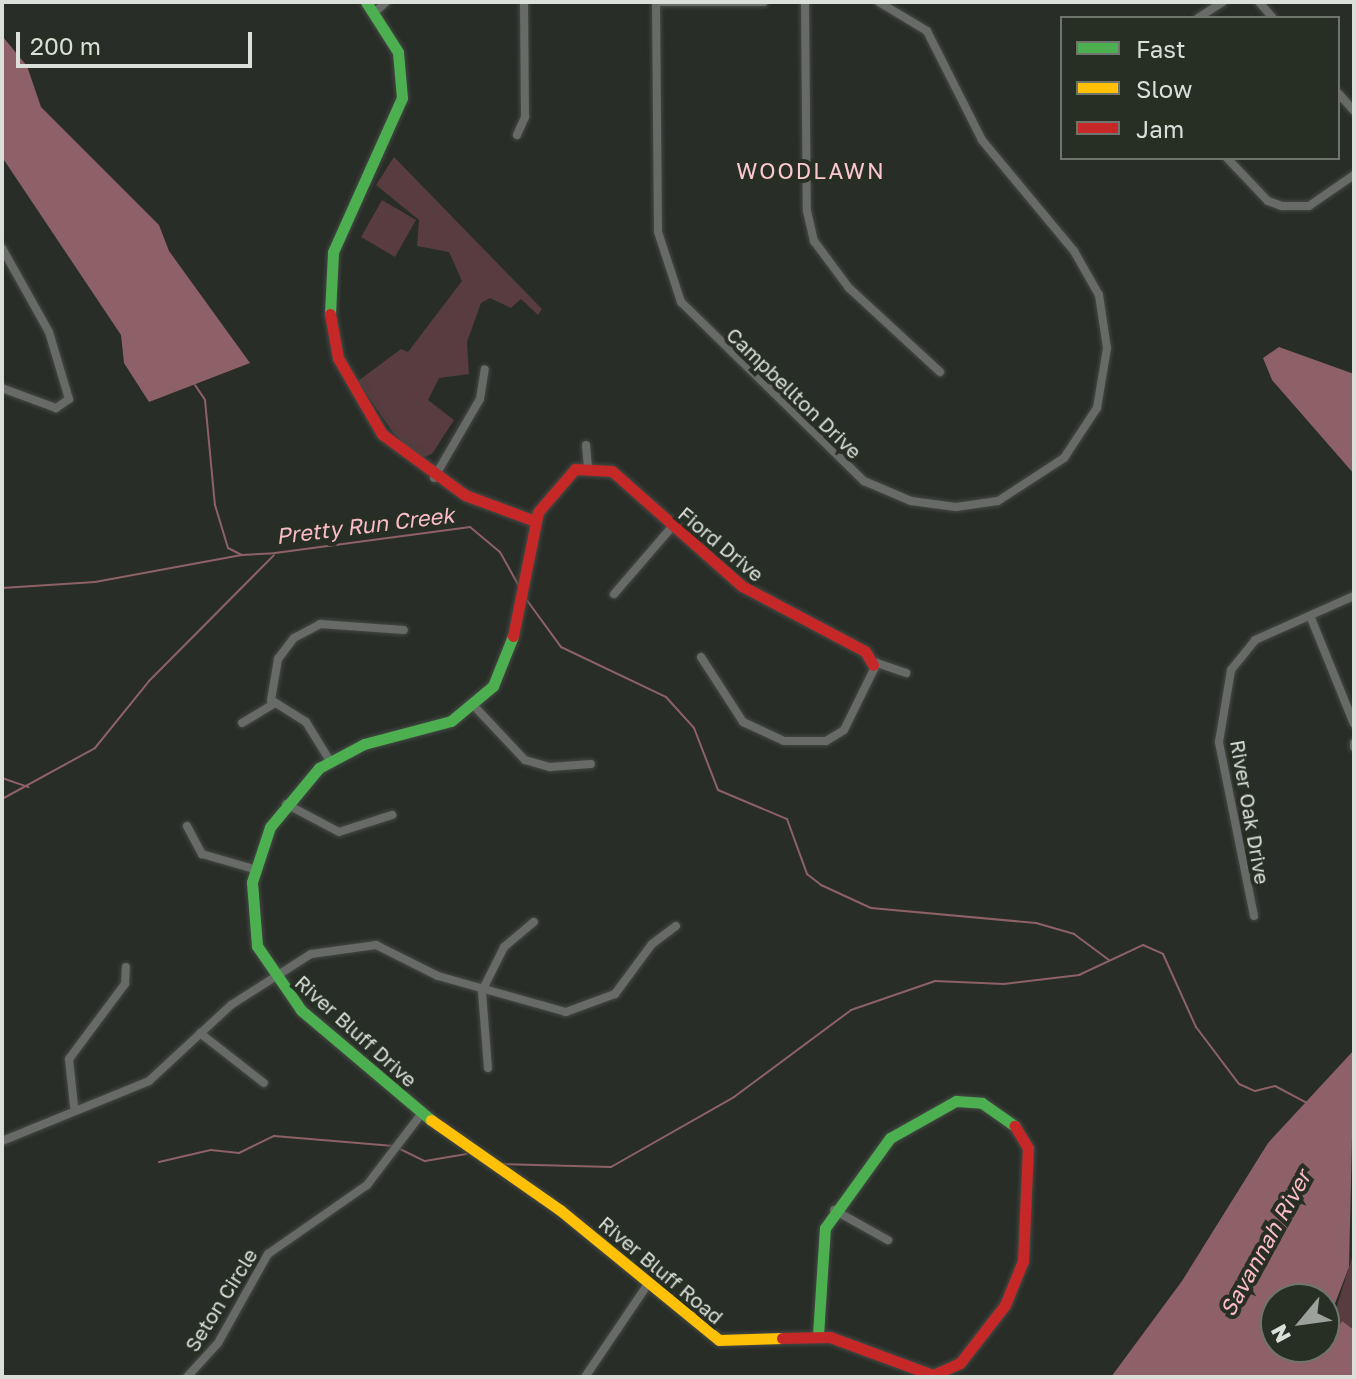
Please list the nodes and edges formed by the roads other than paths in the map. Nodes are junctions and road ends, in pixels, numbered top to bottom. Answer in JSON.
{"nodes":[{"id":1,"x":366,"y":2,"type":"edge"},
{"id":2,"x":386,"y":2,"type":"edge"},
{"id":3,"x":524,"y":2,"type":"edge"},
{"id":4,"x":656,"y":2,"type":"edge"},
{"id":5,"x":764,"y":2,"type":"edge"},
{"id":6,"x":805,"y":2,"type":"edge"},
{"id":7,"x":879,"y":2,"type":"edge"},
{"id":8,"x":1223,"y":2,"type":"edge"},
{"id":9,"x":375,"y":12,"type":"junction"},
{"id":10,"x":1201,"y":16,"type":"edge"},
{"id":11,"x":1340,"y":95,"type":"edge"},
{"id":12,"x":1354,"y":111,"type":"edge"},
{"id":13,"x":517,"y":135,"type":"dead end"},
{"id":14,"x":1229,"y":160,"type":"edge"},
{"id":15,"x":1354,"y":175,"type":"edge"},
{"id":16,"x":1347,"y":185,"type":"junction"},
{"id":17,"x":1354,"y":193,"type":"edge"},
{"id":18,"x":2,"y":248,"type":"edge"},
{"id":19,"x":485,"y":369,"type":"dead end"},
{"id":20,"x":940,"y":372,"type":"dead end"},
{"id":21,"x":2,"y":388,"type":"edge"},
{"id":22,"x":586,"y":445,"type":"dead end"},
{"id":23,"x":588,"y":466,"type":"junction"},
{"id":24,"x":434,"y":478,"type":"junction"},
{"id":25,"x":535,"y":521,"type":"junction"},
{"id":26,"x":671,"y":528,"type":"junction"},
{"id":27,"x":614,"y":594,"type":"dead end"},
{"id":28,"x":1354,"y":596,"type":"edge"},
{"id":29,"x":1311,"y":618,"type":"junction"},
{"id":30,"x":404,"y":630,"type":"dead end"},
{"id":31,"x":701,"y":657,"type":"dead end"},
{"id":32,"x":873,"y":665,"type":"junction"},
{"id":33,"x":906,"y":673,"type":"dead end"},
{"id":34,"x":274,"y":704,"type":"junction"},
{"id":35,"x":475,"y":707,"type":"junction"},
{"id":36,"x":242,"y":723,"type":"dead end"},
{"id":37,"x":1354,"y":724,"type":"edge"},
{"id":38,"x":330,"y":761,"type":"junction"},
{"id":39,"x":591,"y":764,"type":"dead end"},
{"id":40,"x":285,"y":803,"type":"junction"},
{"id":41,"x":392,"y":815,"type":"dead end"},
{"id":42,"x":187,"y":826,"type":"dead end"},
{"id":43,"x":254,"y":869,"type":"junction"},
{"id":44,"x":1254,"y":916,"type":"dead end"},
{"id":45,"x":534,"y":922,"type":"dead end"},
{"id":46,"x":676,"y":926,"type":"dead end"},
{"id":47,"x":126,"y":967,"type":"dead end"},
{"id":48,"x":273,"y":976,"type":"junction"},
{"id":49,"x":485,"y":984,"type":"junction"},
{"id":50,"x":200,"y":1033,"type":"junction"},
{"id":51,"x":488,"y":1068,"type":"dead end"},
{"id":52,"x":264,"y":1083,"type":"dead end"},
{"id":53,"x":74,"y":1106,"type":"junction"},
{"id":54,"x":422,"y":1113,"type":"junction"},
{"id":55,"x":2,"y":1141,"type":"edge"},
{"id":56,"x":538,"y":1196,"type":"joint"},
{"id":57,"x":834,"y":1209,"type":"junction"},
{"id":58,"x":888,"y":1240,"type":"dead end"},
{"id":59,"x":648,"y":1284,"type":"junction"},
{"id":60,"x":818,"y":1335,"type":"junction"},
{"id":61,"x":933,"y":1376,"type":"edge"},
{"id":62,"x":187,"y":1377,"type":"edge"},
{"id":63,"x":585,"y":1377,"type":"edge"}],
"edges":[{"from":1,"to":9,"type":"street"},
{"from":2,"to":9,"type":"street"},
{"from":3,"to":13,"type":"street"},
{"from":4,"to":5,"type":"street","name":"Campbellton Drive"},
{"from":4,"to":7,"type":"street","name":"Campbellton Drive"},
{"from":6,"to":20,"type":"street"},
{"from":8,"to":10,"type":"street"},
{"from":9,"to":24,"type":"street"},
{"from":11,"to":12,"type":"street"},
{"from":14,"to":16,"type":"street"},
{"from":15,"to":16,"type":"street"},
{"from":16,"to":17,"type":"street"},
{"from":18,"to":21,"type":"street"},
{"from":19,"to":24,"type":"street"},
{"from":22,"to":23,"type":"street"},
{"from":23,"to":25,"type":"street"},
{"from":23,"to":26,"type":"street","name":"Fiord Drive"},
{"from":24,"to":25,"type":"street"},
{"from":25,"to":35,"type":"street","name":"River Bluff Drive"},
{"from":26,"to":27,"type":"street"},
{"from":26,"to":32,"type":"street","name":"Fiord Drive"},
{"from":28,"to":29,"type":"street","name":"River Oak Drive"},
{"from":29,"to":37,"type":"street"},
{"from":29,"to":44,"type":"street","name":"River Oak Drive"},
{"from":30,"to":34,"type":"street"},
{"from":31,"to":32,"type":"street"},
{"from":32,"to":33,"type":"street","name":"Fiord Drive"},
{"from":34,"to":36,"type":"street"},
{"from":34,"to":38,"type":"street"},
{"from":35,"to":38,"type":"street","name":"River Bluff Drive"},
{"from":35,"to":39,"type":"street"},
{"from":38,"to":40,"type":"street","name":"River Bluff Drive"},
{"from":40,"to":41,"type":"street"},
{"from":40,"to":43,"type":"street","name":"River Bluff Drive"},
{"from":42,"to":43,"type":"street"},
{"from":43,"to":48,"type":"street","name":"River Bluff Drive"},
{"from":45,"to":49,"type":"street"},
{"from":46,"to":49,"type":"street"},
{"from":47,"to":53,"type":"street"},
{"from":48,"to":49,"type":"street"},
{"from":48,"to":50,"type":"street"},
{"from":48,"to":54,"type":"street","name":"River Bluff Drive"},
{"from":49,"to":51,"type":"street"},
{"from":50,"to":52,"type":"street"},
{"from":50,"to":53,"type":"street"},
{"from":53,"to":55,"type":"street"},
{"from":54,"to":56,"type":"street","name":"River Bluff Drive"},
{"from":54,"to":62,"type":"street","name":"Seton Circle"},
{"from":56,"to":59,"type":"street","name":"River Bluff Road"},
{"from":57,"to":58,"type":"street"},
{"from":57,"to":60,"type":"street","name":"River Bluff Road"},
{"from":57,"to":61,"type":"street","name":"River Bluff Road"},
{"from":59,"to":60,"type":"street","name":"River Bluff Road"},
{"from":59,"to":63,"type":"street"},
{"from":60,"to":61,"type":"street","name":"River Bluff Road"}]}
